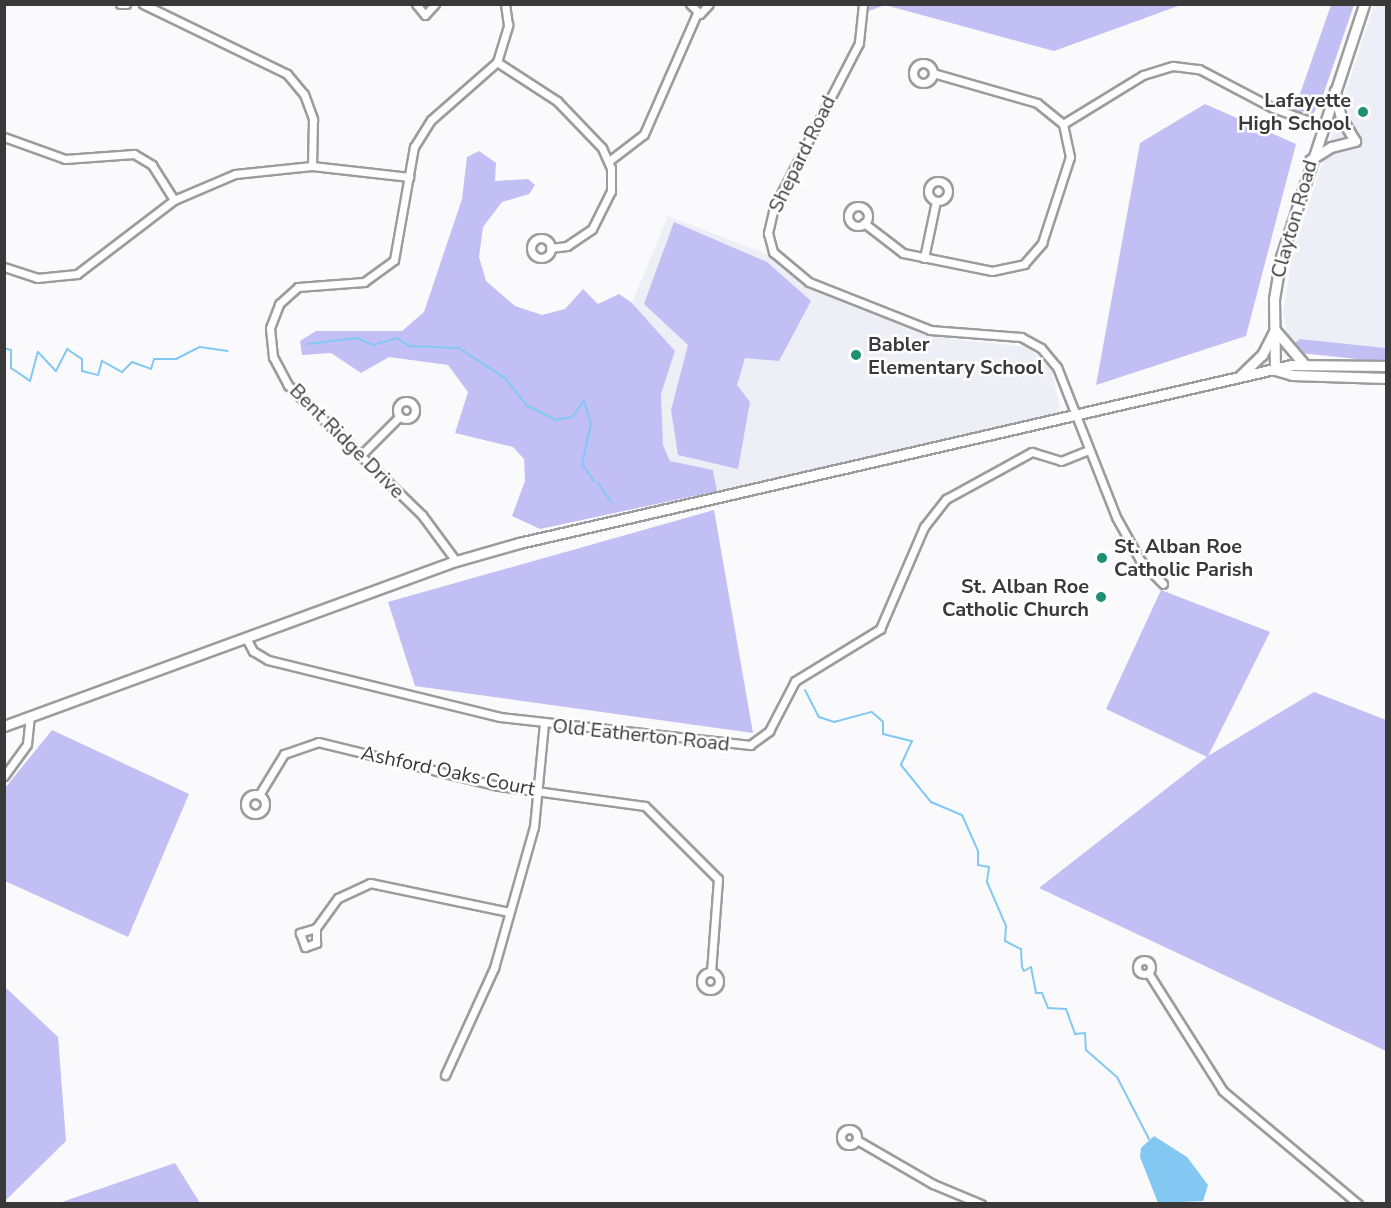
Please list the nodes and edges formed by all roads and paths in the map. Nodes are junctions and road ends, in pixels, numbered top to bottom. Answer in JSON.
{"nodes":[{"id":1,"x":120,"y":4,"type":"edge"},
{"id":2,"x":126,"y":4,"type":"edge"},
{"id":3,"x":143,"y":4,"type":"edge"},
{"id":4,"x":416,"y":4,"type":"edge"},
{"id":5,"x":435,"y":4,"type":"edge"},
{"id":6,"x":505,"y":4,"type":"edge"},
{"id":7,"x":690,"y":4,"type":"edge"},
{"id":8,"x":709,"y":4,"type":"edge"},
{"id":9,"x":863,"y":4,"type":"edge"},
{"id":10,"x":1364,"y":4,"type":"edge"},
{"id":11,"x":697,"y":13,"type":"junction"},
{"id":12,"x":497,"y":62,"type":"junction"},
{"id":13,"x":933,"y":73,"type":"dead end"},
{"id":14,"x":1334,"y":88,"type":"junction"},
{"id":15,"x":1063,"y":124,"type":"junction"},
{"id":16,"x":1321,"y":125,"type":"junction"},
{"id":17,"x":4,"y":137,"type":"edge"},
{"id":18,"x":1310,"y":160,"type":"junction"},
{"id":19,"x":609,"y":161,"type":"junction"},
{"id":20,"x":312,"y":166,"type":"junction"},
{"id":21,"x":409,"y":177,"type":"junction"},
{"id":22,"x":174,"y":200,"type":"junction"},
{"id":23,"x":936,"y":201,"type":"dead end"},
{"id":24,"x":864,"y":223,"type":"dead end"},
{"id":25,"x":550,"y":248,"type":"dead end"},
{"id":26,"x":924,"y":258,"type":"junction"},
{"id":27,"x":4,"y":267,"type":"edge"},
{"id":28,"x":1275,"y":329,"type":"junction"},
{"id":29,"x":1304,"y":364,"type":"junction"},
{"id":30,"x":1386,"y":366,"type":"edge"},
{"id":31,"x":1275,"y":370,"type":"junction"},
{"id":32,"x":1241,"y":375,"type":"junction"},
{"id":33,"x":1386,"y":378,"type":"edge"},
{"id":34,"x":1073,"y":416,"type":"junction"},
{"id":35,"x":399,"y":417,"type":"dead end"},
{"id":36,"x":1086,"y":451,"type":"junction"},
{"id":37,"x":362,"y":455,"type":"junction"},
{"id":38,"x":456,"y":561,"type":"junction"},
{"id":39,"x":1163,"y":584,"type":"dead end"},
{"id":40,"x":246,"y":638,"type":"junction"},
{"id":41,"x":30,"y":716,"type":"junction"},
{"id":42,"x":544,"y":724,"type":"junction"},
{"id":43,"x":4,"y":726,"type":"edge"},
{"id":44,"x":4,"y":776,"type":"edge"},
{"id":45,"x":538,"y":792,"type":"junction"},
{"id":46,"x":259,"y":795,"type":"dead end"},
{"id":47,"x":509,"y":912,"type":"junction"},
{"id":48,"x":316,"y":928,"type":"dead end"},
{"id":49,"x":711,"y":972,"type":"dead end"},
{"id":50,"x":1149,"y":974,"type":"dead end"},
{"id":51,"x":445,"y":1075,"type":"dead end"},
{"id":52,"x":857,"y":1140,"type":"dead end"},
{"id":53,"x":981,"y":1203,"type":"edge"},
{"id":54,"x":1358,"y":1203,"type":"edge"}],
"edges":[{"from":1,"to":2,"type":"street"},
{"from":3,"to":20,"type":"street"},
{"from":4,"to":5,"type":"street"},
{"from":6,"to":12,"type":"street"},
{"from":7,"to":11,"type":"street"},
{"from":8,"to":11,"type":"street"},
{"from":9,"to":34,"type":"street","name":"Shepard Road"},
{"from":10,"to":14,"type":"main road","name":"Clayton Road"},
{"from":11,"to":19,"type":"street"},
{"from":12,"to":19,"type":"street"},
{"from":12,"to":21,"type":"street","name":"Bent Ridge Drive"},
{"from":13,"to":15,"type":"street"},
{"from":14,"to":16,"type":"main road","name":"Clayton Road"},
{"from":14,"to":18,"type":"main road"},
{"from":15,"to":16,"type":"street"},
{"from":15,"to":26,"type":"street"},
{"from":16,"to":18,"type":"main road","name":"Clayton Road"},
{"from":17,"to":22,"type":"street"},
{"from":18,"to":28,"type":"main road","name":"Clayton Road"},
{"from":19,"to":25,"type":"street"},
{"from":20,"to":21,"type":"street"},
{"from":20,"to":22,"type":"street"},
{"from":21,"to":37,"type":"street","name":"Bent Ridge Drive"},
{"from":22,"to":27,"type":"street"},
{"from":23,"to":26,"type":"street"},
{"from":24,"to":26,"type":"street"},
{"from":28,"to":29,"type":"main road"},
{"from":28,"to":31,"type":"main road","name":"Clayton Road"},
{"from":28,"to":32,"type":"main road"},
{"from":29,"to":30,"type":"main road"},
{"from":29,"to":31,"type":"main road"},
{"from":31,"to":32,"type":"main road"},
{"from":31,"to":33,"type":"main road"},
{"from":32,"to":34,"type":"main road"},
{"from":34,"to":36,"type":"street","name":"Shepard Road"},
{"from":34,"to":38,"type":"main road"},
{"from":35,"to":37,"type":"street"},
{"from":36,"to":39,"type":"street","name":"Shepard Road"},
{"from":36,"to":42,"type":"street","name":"Old Eatherton Road"},
{"from":37,"to":38,"type":"street","name":"Bent Ridge Drive"},
{"from":38,"to":40,"type":"main road"},
{"from":40,"to":41,"type":"main road"},
{"from":40,"to":42,"type":"street","name":"Old Eatherton Road"},
{"from":41,"to":43,"type":"main road"},
{"from":41,"to":44,"type":"street"},
{"from":42,"to":45,"type":"street"},
{"from":45,"to":46,"type":"street","name":"Ashford Oaks Court"},
{"from":45,"to":47,"type":"street"},
{"from":45,"to":49,"type":"street","name":"Ashford Oaks Court"},
{"from":47,"to":48,"type":"street"},
{"from":47,"to":51,"type":"street"},
{"from":50,"to":54,"type":"street"},
{"from":52,"to":53,"type":"street"}]}
